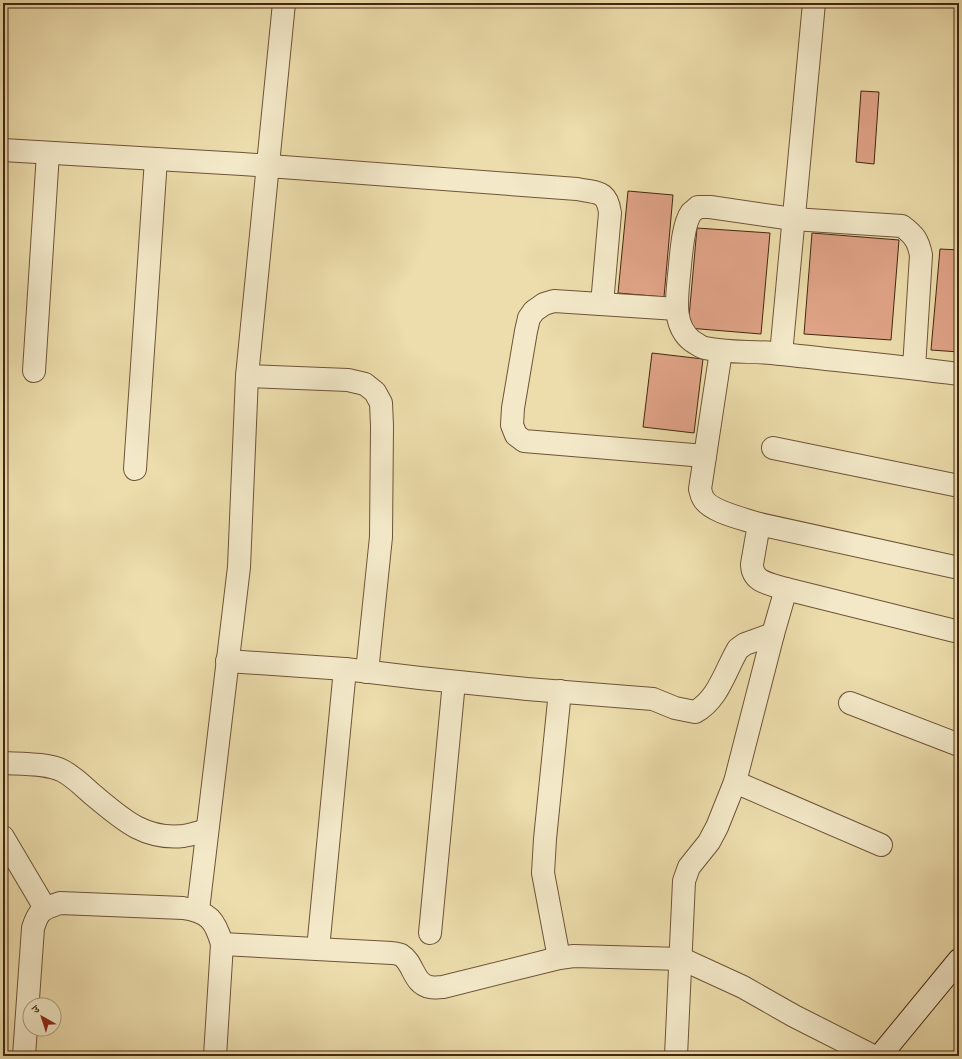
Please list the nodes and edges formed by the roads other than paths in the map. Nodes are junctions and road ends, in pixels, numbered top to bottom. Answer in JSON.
{"nodes":[{"id":1,"x":284,"y":3,"type":"edge"},
{"id":2,"x":814,"y":3,"type":"edge"},
{"id":3,"x":3,"y":150,"type":"edge"},
{"id":4,"x":48,"y":153,"type":"junction"},
{"id":5,"x":156,"y":159,"type":"junction"},
{"id":6,"x":267,"y":166,"type":"junction"},
{"id":7,"x":794,"y":219,"type":"junction"},
{"id":8,"x":602,"y":304,"type":"junction"},
{"id":9,"x":677,"y":309,"type":"junction"},
{"id":10,"x":721,"y":351,"type":"junction"},
{"id":11,"x":781,"y":354,"type":"junction"},
{"id":12,"x":914,"y":368,"type":"junction"},
{"id":13,"x":34,"y":371,"type":"dead end"},
{"id":14,"x":959,"y":374,"type":"edge"},
{"id":15,"x":247,"y":376,"type":"junction"},
{"id":16,"x":773,"y":448,"type":"dead end"},
{"id":17,"x":705,"y":456,"type":"junction"},
{"id":18,"x":135,"y":468,"type":"dead end"},
{"id":19,"x":959,"y":486,"type":"edge"},
{"id":20,"x":759,"y":524,"type":"junction"},
{"id":21,"x":959,"y":568,"type":"edge"},
{"id":22,"x":786,"y":589,"type":"junction"},
{"id":23,"x":959,"y":632,"type":"edge"},
{"id":24,"x":773,"y":634,"type":"junction"},
{"id":25,"x":227,"y":661,"type":"junction"},
{"id":26,"x":345,"y":669,"type":"junction"},
{"id":27,"x":367,"y":672,"type":"junction"},
{"id":28,"x":454,"y":682,"type":"junction"},
{"id":29,"x":560,"y":691,"type":"junction"},
{"id":30,"x":850,"y":702,"type":"dead end"},
{"id":31,"x":959,"y":745,"type":"edge"},
{"id":32,"x":3,"y":763,"type":"edge"},
{"id":33,"x":735,"y":782,"type":"junction"},
{"id":34,"x":207,"y":830,"type":"junction"},
{"id":35,"x":3,"y":837,"type":"edge"},
{"id":36,"x":881,"y":846,"type":"dead end"},
{"id":37,"x":45,"y":908,"type":"junction"},
{"id":38,"x":198,"y":910,"type":"junction"},
{"id":39,"x":430,"y":933,"type":"dead end"},
{"id":40,"x":222,"y":944,"type":"junction"},
{"id":41,"x":318,"y":949,"type":"junction"},
{"id":42,"x":559,"y":958,"type":"junction"},
{"id":43,"x":682,"y":959,"type":"junction"},
{"id":44,"x":959,"y":960,"type":"edge"},
{"id":45,"x":24,"y":1056,"type":"edge"},
{"id":46,"x":216,"y":1056,"type":"edge"},
{"id":47,"x":676,"y":1056,"type":"edge"},
{"id":48,"x":874,"y":1056,"type":"edge"},
{"id":49,"x":880,"y":1056,"type":"edge"}],
"edges":[{"from":1,"to":6,"type":"street"},
{"from":2,"to":7,"type":"street"},
{"from":3,"to":4,"type":"street"},
{"from":4,"to":5,"type":"street"},
{"from":4,"to":13,"type":"street"},
{"from":5,"to":6,"type":"street"},
{"from":5,"to":18,"type":"street"},
{"from":6,"to":8,"type":"street"},
{"from":6,"to":15,"type":"street"},
{"from":7,"to":9,"type":"street"},
{"from":7,"to":11,"type":"street"},
{"from":7,"to":12,"type":"street"},
{"from":8,"to":9,"type":"street"},
{"from":8,"to":17,"type":"street"},
{"from":9,"to":10,"type":"street"},
{"from":10,"to":11,"type":"street"},
{"from":10,"to":17,"type":"street"},
{"from":11,"to":12,"type":"street"},
{"from":12,"to":14,"type":"street"},
{"from":15,"to":25,"type":"street"},
{"from":15,"to":27,"type":"street"},
{"from":16,"to":19,"type":"street"},
{"from":17,"to":20,"type":"street"},
{"from":20,"to":21,"type":"street"},
{"from":20,"to":22,"type":"street"},
{"from":22,"to":23,"type":"street"},
{"from":22,"to":24,"type":"street"},
{"from":24,"to":29,"type":"street"},
{"from":24,"to":33,"type":"street"},
{"from":25,"to":26,"type":"street"},
{"from":25,"to":34,"type":"street"},
{"from":26,"to":27,"type":"street"},
{"from":26,"to":41,"type":"street"},
{"from":27,"to":28,"type":"street"},
{"from":28,"to":29,"type":"street"},
{"from":28,"to":39,"type":"street"},
{"from":29,"to":42,"type":"street"},
{"from":30,"to":31,"type":"street"},
{"from":32,"to":34,"type":"street"},
{"from":33,"to":36,"type":"street"},
{"from":33,"to":43,"type":"street"},
{"from":34,"to":38,"type":"street"},
{"from":35,"to":37,"type":"street"},
{"from":37,"to":38,"type":"street"},
{"from":37,"to":45,"type":"street"},
{"from":38,"to":40,"type":"street"},
{"from":40,"to":41,"type":"street"},
{"from":40,"to":46,"type":"street"},
{"from":41,"to":42,"type":"street"},
{"from":42,"to":43,"type":"street"},
{"from":43,"to":47,"type":"street"},
{"from":43,"to":48,"type":"street"},
{"from":44,"to":49,"type":"street"}]}
